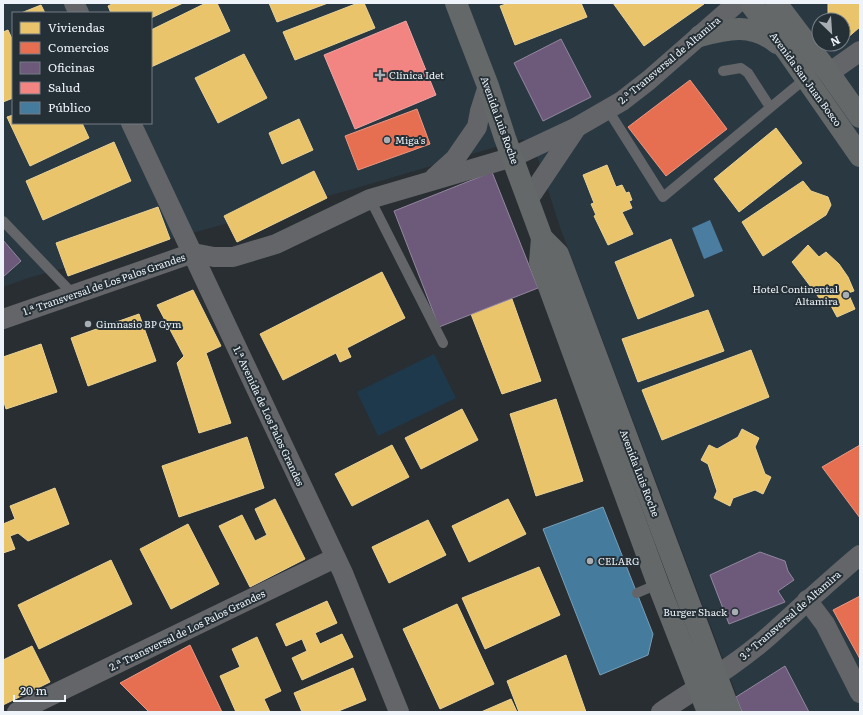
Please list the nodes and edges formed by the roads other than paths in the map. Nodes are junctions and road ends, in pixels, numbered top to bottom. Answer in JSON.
{"nodes":[{"id":1,"x":74,"y":3,"type":"edge"},
{"id":2,"x":456,"y":3,"type":"edge"},
{"id":3,"x":737,"y":3,"type":"edge"},
{"id":4,"x":750,"y":3,"type":"edge"},
{"id":5,"x":776,"y":3,"type":"edge"},
{"id":6,"x":78,"y":12,"type":"edge"},
{"id":7,"x":700,"y":36,"type":"junction"},
{"id":8,"x":787,"y":51,"type":"junction"},
{"id":9,"x":860,"y":51,"type":"edge"},
{"id":10,"x":723,"y":71,"type":"dead end"},
{"id":11,"x":829,"y":73,"type":"junction"},
{"id":12,"x":806,"y":78,"type":"junction"},
{"id":13,"x":488,"y":86,"type":"junction"},
{"id":14,"x":770,"y":107,"type":"junction"},
{"id":15,"x":608,"y":110,"type":"junction"},
{"id":16,"x":860,"y":117,"type":"edge"},
{"id":17,"x":131,"y":124,"type":"edge"},
{"id":18,"x":577,"y":127,"type":"junction"},
{"id":19,"x":860,"y":156,"type":"edge"},
{"id":20,"x":513,"y":157,"type":"junction"},
{"id":21,"x":431,"y":181,"type":"junction"},
{"id":22,"x":370,"y":200,"type":"junction"},
{"id":23,"x":528,"y":200,"type":"junction"},
{"id":24,"x":3,"y":221,"type":"edge"},
{"id":25,"x":542,"y":238,"type":"junction"},
{"id":26,"x":193,"y":254,"type":"junction"},
{"id":27,"x":69,"y":290,"type":"dead end"},
{"id":28,"x":3,"y":319,"type":"edge"},
{"id":29,"x":443,"y":343,"type":"dead end"},
{"id":30,"x":860,"y":555,"type":"edge"},
{"id":31,"x":335,"y":558,"type":"junction"},
{"id":32,"x":658,"y":584,"type":"junction"},
{"id":33,"x":637,"y":593,"type":"dead end"},
{"id":34,"x":807,"y":600,"type":"junction"},
{"id":35,"x":716,"y":676,"type":"junction"},
{"id":36,"x":698,"y":687,"type":"junction"},
{"id":37,"x":860,"y":693,"type":"edge"},
{"id":38,"x":17,"y":712,"type":"edge"},
{"id":39,"x":399,"y":712,"type":"edge"},
{"id":40,"x":661,"y":712,"type":"edge"},
{"id":41,"x":708,"y":712,"type":"edge"},
{"id":42,"x":730,"y":712,"type":"edge"}],
"edges":[{"from":1,"to":6,"type":"street"},
{"from":2,"to":13,"type":"main road","name":"Avenida Luis Roche"},
{"from":3,"to":7,"type":"street","name":"2.ª Transversal de Altamira"},
{"from":4,"to":8,"type":"main road","name":"Avenida San Juan Bosco"},
{"from":5,"to":11,"type":"main road"},
{"from":7,"to":8,"type":"main road"},
{"from":7,"to":15,"type":"street","name":"2.ª Transversal de Altamira"},
{"from":8,"to":12,"type":"main road","name":"Avenida San Juan Bosco"},
{"from":9,"to":11,"type":"street"},
{"from":10,"to":14,"type":"lane"},
{"from":11,"to":16,"type":"main road"},
{"from":12,"to":14,"type":"lane"},
{"from":12,"to":19,"type":"main road","name":"Avenida San Juan Bosco"},
{"from":13,"to":20,"type":"main road","name":"Avenida Luis Roche"},
{"from":13,"to":21,"type":"street","name":"1.ª Transversal de Los Palos Grandes"},
{"from":14,"to":15,"type":"lane"},
{"from":15,"to":18,"type":"street","name":"2.ª Transversal de Altamira"},
{"from":17,"to":26,"type":"street","name":"1.ª Avenida de Los Palos Grandes"},
{"from":18,"to":20,"type":"street","name":"2.ª Transversal de Altamira"},
{"from":18,"to":23,"type":"street"},
{"from":20,"to":21,"type":"street","name":"1.ª Transversal de Los Palos Grandes"},
{"from":20,"to":23,"type":"main road","name":"Avenida Luis Roche"},
{"from":21,"to":22,"type":"street","name":"1.ª Transversal de Los Palos Grandes"},
{"from":22,"to":26,"type":"street","name":"1.ª Transversal de Los Palos Grandes"},
{"from":22,"to":29,"type":"lane"},
{"from":23,"to":25,"type":"main road","name":"Avenida Luis Roche"},
{"from":24,"to":27,"type":"lane"},
{"from":25,"to":32,"type":"main road","name":"Avenida Luis Roche"},
{"from":25,"to":35,"type":"main road","name":"Avenida Luis Roche"},
{"from":26,"to":28,"type":"street","name":"1.ª Transversal de Los Palos Grandes"},
{"from":26,"to":31,"type":"street","name":"1.ª Avenida de Los Palos Grandes"},
{"from":30,"to":34,"type":"street","name":"3.ª Transversal de Altamira"},
{"from":31,"to":38,"type":"street","name":"2.ª Transversal de Los Palos Grandes"},
{"from":31,"to":39,"type":"street","name":"1.ª Avenida de Los Palos Grandes"},
{"from":32,"to":33,"type":"lane"},
{"from":32,"to":36,"type":"main road","name":"Avenida Luis Roche"},
{"from":34,"to":35,"type":"street","name":"3.ª Transversal de Altamira"},
{"from":34,"to":37,"type":"street"},
{"from":35,"to":36,"type":"street","name":"3.ª Transversal de Altamira"},
{"from":35,"to":42,"type":"main road","name":"Avenida Luis Roche"},
{"from":36,"to":40,"type":"street","name":"3.ª Transversal de Altamira"},
{"from":36,"to":41,"type":"main road","name":"Avenida Luis Roche"}]}
